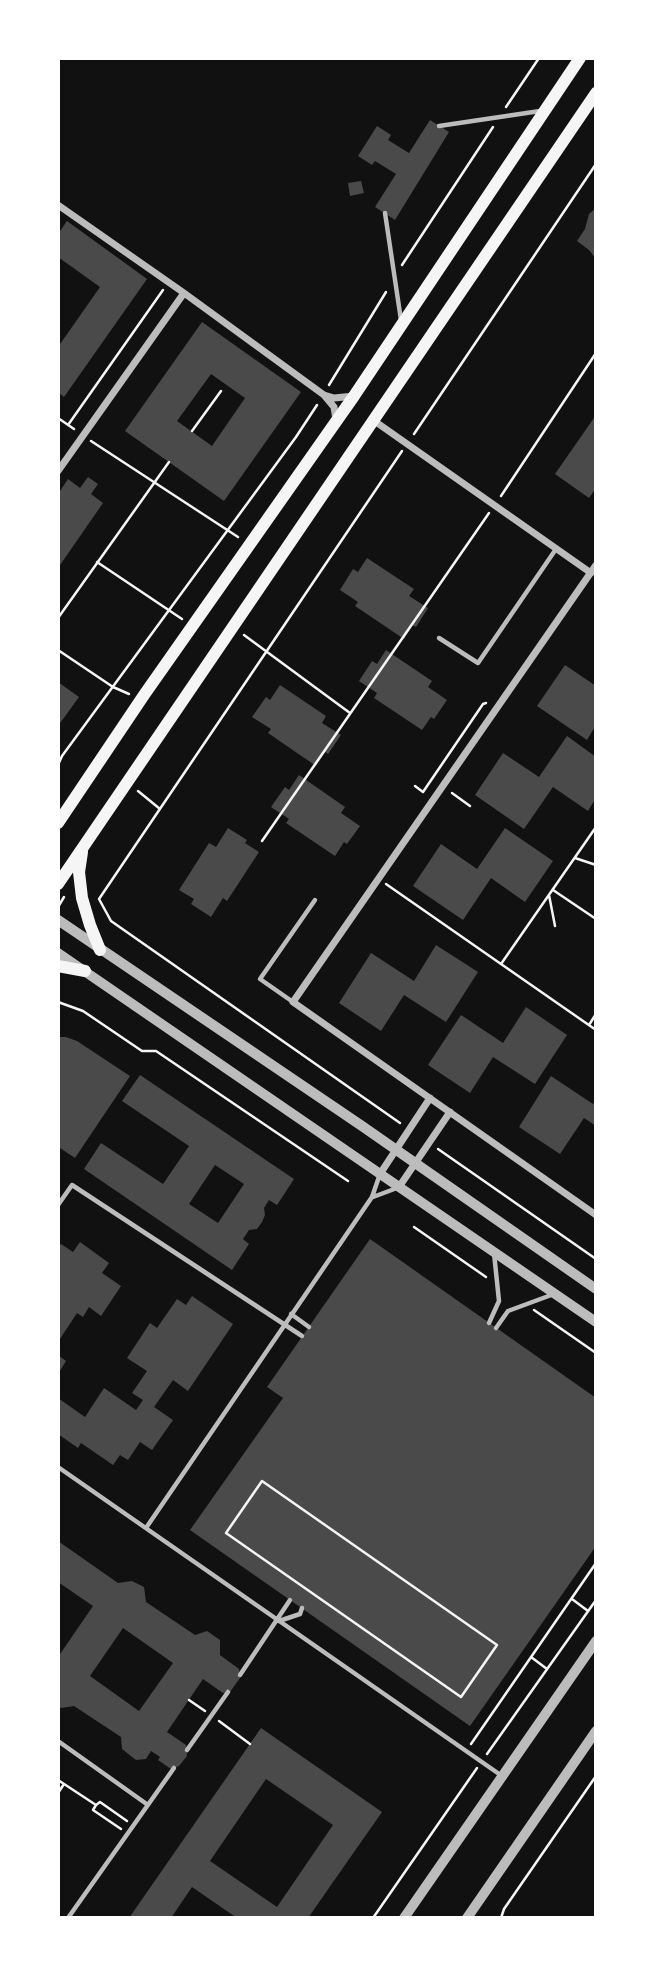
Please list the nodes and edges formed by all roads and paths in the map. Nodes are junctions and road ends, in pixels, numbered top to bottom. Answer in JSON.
{"nodes":[{"id":1,"x":539,"y":58,"type":"edge"},
{"id":2,"x":580,"y":58,"type":"edge"},
{"id":3,"x":596,"y":93,"type":"edge"},
{"id":4,"x":544,"y":110,"type":"junction"},
{"id":5,"x":500,"y":117,"type":"junction"},
{"id":6,"x":439,"y":126,"type":"dead end"},
{"id":7,"x":596,"y":164,"type":"edge"},
{"id":8,"x":592,"y":172,"type":"junction"},
{"id":9,"x":596,"y":175,"type":"edge"},
{"id":10,"x":58,"y":205,"type":"edge"},
{"id":11,"x":385,"y":214,"type":"dead end"},
{"id":12,"x":395,"y":276,"type":"junction"},
{"id":13,"x":169,"y":282,"type":"junction"},
{"id":14,"x":184,"y":293,"type":"junction"},
{"id":15,"x":402,"y":325,"type":"junction"},
{"id":16,"x":596,"y":353,"type":"edge"},
{"id":17,"x":221,"y":391,"type":"dead end"},
{"id":18,"x":324,"y":395,"type":"junction"},
{"id":19,"x":354,"y":396,"type":"junction"},
{"id":20,"x":58,"y":418,"type":"edge"},
{"id":21,"x":373,"y":420,"type":"junction"},
{"id":22,"x":336,"y":421,"type":"junction"},
{"id":23,"x":68,"y":425,"type":"junction"},
{"id":24,"x":76,"y":430,"type":"dead end"},
{"id":25,"x":192,"y":432,"type":"dead end"},
{"id":26,"x":90,"y":440,"type":"dead end"},
{"id":27,"x":407,"y":444,"type":"junction"},
{"id":28,"x":169,"y":462,"type":"dead end"},
{"id":29,"x":58,"y":471,"type":"edge"},
{"id":30,"x":155,"y":482,"type":"junction"},
{"id":31,"x":495,"y":505,"type":"junction"},
{"id":32,"x":227,"y":530,"type":"junction"},
{"id":33,"x":556,"y":549,"type":"junction"},
{"id":34,"x":97,"y":562,"type":"junction"},
{"id":35,"x":596,"y":565,"type":"edge"},
{"id":36,"x":591,"y":573,"type":"junction"},
{"id":37,"x":170,"y":609,"type":"junction"},
{"id":38,"x":58,"y":618,"type":"edge"},
{"id":39,"x":233,"y":627,"type":"junction"},
{"id":40,"x":439,"y":638,"type":"dead end"},
{"id":41,"x":58,"y":650,"type":"edge"},
{"id":42,"x":267,"y":652,"type":"junction"},
{"id":43,"x":113,"y":687,"type":"junction"},
{"id":44,"x":350,"y":713,"type":"junction"},
{"id":45,"x":58,"y":765,"type":"edge"},
{"id":46,"x":433,"y":779,"type":"dead end"},
{"id":47,"x":127,"y":783,"type":"junction"},
{"id":48,"x":415,"y":786,"type":"dead end"},
{"id":49,"x":450,"y":791,"type":"dead end"},
{"id":50,"x":470,"y":806,"type":"dead end"},
{"id":51,"x":160,"y":809,"type":"junction"},
{"id":52,"x":58,"y":823,"type":"edge"},
{"id":53,"x":596,"y":827,"type":"edge"},
{"id":54,"x":262,"y":841,"type":"dead end"},
{"id":55,"x":83,"y":848,"type":"junction"},
{"id":56,"x":575,"y":858,"type":"junction"},
{"id":57,"x":596,"y":865,"type":"edge"},
{"id":58,"x":378,"y":879,"type":"junction"},
{"id":59,"x":63,"y":888,"type":"edge"},
{"id":60,"x":553,"y":890,"type":"junction"},
{"id":61,"x":549,"y":895,"type":"junction"},
{"id":62,"x":315,"y":900,"type":"dead end"},
{"id":63,"x":58,"y":907,"type":"edge"},
{"id":64,"x":58,"y":919,"type":"edge"},
{"id":65,"x":596,"y":919,"type":"edge"},
{"id":66,"x":555,"y":926,"type":"dead end"},
{"id":67,"x":100,"y":950,"type":"junction"},
{"id":68,"x":58,"y":953,"type":"edge"},
{"id":69,"x":501,"y":964,"type":"junction"},
{"id":70,"x":58,"y":966,"type":"edge"},
{"id":71,"x":85,"y":971,"type":"junction"},
{"id":72,"x":58,"y":1002,"type":"edge"},
{"id":73,"x":293,"y":1002,"type":"junction"},
{"id":74,"x":596,"y":1014,"type":"edge"},
{"id":75,"x":589,"y":1025,"type":"junction"},
{"id":76,"x":596,"y":1030,"type":"edge"},
{"id":77,"x":430,"y":1098,"type":"junction"},
{"id":78,"x":450,"y":1112,"type":"junction"},
{"id":79,"x":409,"y":1129,"type":"junction"},
{"id":80,"x":429,"y":1143,"type":"junction"},
{"id":81,"x":396,"y":1150,"type":"junction"},
{"id":82,"x":416,"y":1163,"type":"junction"},
{"id":83,"x":380,"y":1174,"type":"junction"},
{"id":84,"x":348,"y":1181,"type":"dead end"},
{"id":85,"x":399,"y":1187,"type":"junction"},
{"id":86,"x":372,"y":1197,"type":"junction"},
{"id":87,"x":58,"y":1205,"type":"edge"},
{"id":88,"x":596,"y":1215,"type":"edge"},
{"id":89,"x":414,"y":1227,"type":"dead end"},
{"id":90,"x":494,"y":1252,"type":"junction"},
{"id":91,"x":596,"y":1259,"type":"edge"},
{"id":92,"x":497,"y":1285,"type":"junction"},
{"id":93,"x":596,"y":1289,"type":"edge"},
{"id":94,"x":554,"y":1293,"type":"junction"},
{"id":95,"x":525,"y":1304,"type":"junction"},
{"id":96,"x":291,"y":1314,"type":"junction"},
{"id":97,"x":596,"y":1322,"type":"edge"},
{"id":98,"x":489,"y":1323,"type":"dead end"},
{"id":99,"x":283,"y":1325,"type":"junction"},
{"id":100,"x":309,"y":1327,"type":"dead end"},
{"id":101,"x":496,"y":1328,"type":"dead end"},
{"id":102,"x":302,"y":1336,"type":"dead end"},
{"id":103,"x":596,"y":1353,"type":"edge"},
{"id":104,"x":58,"y":1467,"type":"edge"},
{"id":105,"x":146,"y":1528,"type":"junction"},
{"id":106,"x":596,"y":1563,"type":"edge"},
{"id":107,"x":572,"y":1599,"type":"junction"},
{"id":108,"x":290,"y":1600,"type":"dead end"},
{"id":109,"x":596,"y":1600,"type":"edge"},
{"id":110,"x":302,"y":1608,"type":"dead end"},
{"id":111,"x":335,"y":1609,"type":"joint"},
{"id":112,"x":588,"y":1611,"type":"junction"},
{"id":113,"x":278,"y":1621,"type":"junction"},
{"id":114,"x":596,"y":1641,"type":"edge"},
{"id":115,"x":531,"y":1657,"type":"junction"},
{"id":116,"x":547,"y":1669,"type":"junction"},
{"id":117,"x":240,"y":1675,"type":"dead end"},
{"id":118,"x":228,"y":1692,"type":"dead end"},
{"id":119,"x":596,"y":1731,"type":"edge"},
{"id":120,"x":58,"y":1741,"type":"edge"},
{"id":121,"x":187,"y":1750,"type":"dead end"},
{"id":122,"x":466,"y":1752,"type":"junction"},
{"id":123,"x":482,"y":1762,"type":"junction"},
{"id":124,"x":174,"y":1768,"type":"dead end"},
{"id":125,"x":502,"y":1776,"type":"junction"},
{"id":126,"x":596,"y":1776,"type":"edge"},
{"id":127,"x":58,"y":1780,"type":"edge"},
{"id":128,"x":64,"y":1784,"type":"junction"},
{"id":129,"x":58,"y":1793,"type":"edge"},
{"id":130,"x":96,"y":1805,"type":"junction"},
{"id":131,"x":148,"y":1805,"type":"junction"},
{"id":132,"x":129,"y":1823,"type":"dead end"},
{"id":133,"x":124,"y":1832,"type":"dead end"},
{"id":134,"x":68,"y":1918,"type":"edge"},
{"id":135,"x":373,"y":1918,"type":"edge"},
{"id":136,"x":404,"y":1918,"type":"edge"},
{"id":137,"x":467,"y":1918,"type":"edge"},
{"id":138,"x":502,"y":1918,"type":"edge"}],
"edges":[{"from":1,"to":5,"type":"path"},
{"from":2,"to":4,"type":"main road"},
{"from":3,"to":21,"type":"main road"},
{"from":4,"to":5,"type":"lane"},
{"from":4,"to":15,"type":"main road"},
{"from":5,"to":6,"type":"lane"},
{"from":5,"to":12,"type":"path"},
{"from":7,"to":8,"type":"path"},
{"from":8,"to":9,"type":"path"},
{"from":8,"to":27,"type":"path"},
{"from":10,"to":13,"type":"street"},
{"from":11,"to":12,"type":"lane"},
{"from":12,"to":15,"type":"lane"},
{"from":12,"to":18,"type":"path"},
{"from":13,"to":14,"type":"street"},
{"from":13,"to":23,"type":"path"},
{"from":14,"to":18,"type":"street"},
{"from":14,"to":29,"type":"street"},
{"from":15,"to":19,"type":"main road"},
{"from":16,"to":31,"type":"path"},
{"from":17,"to":25,"type":"path"},
{"from":18,"to":19,"type":"street"},
{"from":18,"to":22,"type":"street"},
{"from":18,"to":32,"type":"path"},
{"from":19,"to":22,"type":"main road"},
{"from":20,"to":23,"type":"path"},
{"from":21,"to":27,"type":"street"},
{"from":21,"to":39,"type":"main road"},
{"from":22,"to":52,"type":"main road"},
{"from":23,"to":24,"type":"path"},
{"from":26,"to":30,"type":"path"},
{"from":27,"to":31,"type":"street"},
{"from":27,"to":42,"type":"path"},
{"from":28,"to":30,"type":"path"},
{"from":30,"to":32,"type":"path"},
{"from":30,"to":34,"type":"path"},
{"from":31,"to":33,"type":"street"},
{"from":31,"to":44,"type":"path"},
{"from":32,"to":37,"type":"path"},
{"from":33,"to":36,"type":"street"},
{"from":33,"to":40,"type":"lane"},
{"from":34,"to":37,"type":"path"},
{"from":34,"to":38,"type":"path"},
{"from":35,"to":36,"type":"street"},
{"from":36,"to":58,"type":"street"},
{"from":37,"to":43,"type":"path"},
{"from":39,"to":42,"type":"path"},
{"from":39,"to":47,"type":"main road"},
{"from":41,"to":43,"type":"path"},
{"from":42,"to":44,"type":"path"},
{"from":42,"to":51,"type":"path"},
{"from":43,"to":45,"type":"path"},
{"from":44,"to":54,"type":"path"},
{"from":46,"to":48,"type":"path"},
{"from":47,"to":51,"type":"path"},
{"from":47,"to":55,"type":"main road"},
{"from":49,"to":50,"type":"path"},
{"from":51,"to":79,"type":"path"},
{"from":53,"to":56,"type":"path"},
{"from":55,"to":59,"type":"main road"},
{"from":55,"to":67,"type":"main road"},
{"from":56,"to":57,"type":"path"},
{"from":56,"to":60,"type":"path"},
{"from":58,"to":69,"type":"path"},
{"from":58,"to":73,"type":"street"},
{"from":59,"to":63,"type":"path"},
{"from":60,"to":61,"type":"path"},
{"from":60,"to":65,"type":"path"},
{"from":61,"to":66,"type":"path"},
{"from":61,"to":69,"type":"path"},
{"from":62,"to":73,"type":"lane"},
{"from":64,"to":67,"type":"street"},
{"from":67,"to":81,"type":"street"},
{"from":68,"to":71,"type":"street"},
{"from":69,"to":75,"type":"path"},
{"from":70,"to":71,"type":"main road"},
{"from":71,"to":83,"type":"street"},
{"from":72,"to":84,"type":"path"},
{"from":73,"to":77,"type":"street"},
{"from":74,"to":75,"type":"path"},
{"from":75,"to":76,"type":"path"},
{"from":77,"to":78,"type":"street"},
{"from":77,"to":79,"type":"street"},
{"from":78,"to":80,"type":"street"},
{"from":78,"to":88,"type":"street"},
{"from":79,"to":81,"type":"street"},
{"from":80,"to":82,"type":"street"},
{"from":80,"to":91,"type":"path"},
{"from":81,"to":82,"type":"street"},
{"from":81,"to":83,"type":"street"},
{"from":82,"to":85,"type":"street"},
{"from":82,"to":93,"type":"street"},
{"from":83,"to":85,"type":"street"},
{"from":83,"to":86,"type":"lane"},
{"from":85,"to":86,"type":"lane"},
{"from":85,"to":90,"type":"street"},
{"from":86,"to":96,"type":"lane"},
{"from":87,"to":99,"type":"lane"},
{"from":89,"to":92,"type":"path"},
{"from":90,"to":92,"type":"lane"},
{"from":90,"to":94,"type":"street"},
{"from":92,"to":98,"type":"lane"},
{"from":94,"to":95,"type":"lane"},
{"from":94,"to":97,"type":"street"},
{"from":95,"to":101,"type":"lane"},
{"from":95,"to":103,"type":"path"},
{"from":96,"to":99,"type":"lane"},
{"from":96,"to":100,"type":"lane"},
{"from":99,"to":102,"type":"lane"},
{"from":99,"to":105,"type":"lane"},
{"from":104,"to":105,"type":"lane"},
{"from":105,"to":113,"type":"lane"},
{"from":106,"to":107,"type":"path"},
{"from":107,"to":112,"type":"path"},
{"from":107,"to":115,"type":"path"},
{"from":108,"to":113,"type":"lane"},
{"from":109,"to":112,"type":"path"},
{"from":110,"to":113,"type":"lane"},
{"from":111,"to":111,"type":"path"},
{"from":112,"to":116,"type":"path"},
{"from":113,"to":117,"type":"lane"},
{"from":113,"to":122,"type":"lane"},
{"from":114,"to":125,"type":"street"},
{"from":115,"to":116,"type":"path"},
{"from":115,"to":122,"type":"path"},
{"from":116,"to":123,"type":"path"},
{"from":118,"to":121,"type":"lane"},
{"from":119,"to":137,"type":"street"},
{"from":120,"to":131,"type":"lane"},
{"from":122,"to":123,"type":"lane"},
{"from":123,"to":125,"type":"lane"},
{"from":123,"to":135,"type":"path"},
{"from":124,"to":131,"type":"lane"},
{"from":125,"to":136,"type":"street"},
{"from":126,"to":138,"type":"path"},
{"from":127,"to":128,"type":"path"},
{"from":128,"to":129,"type":"path"},
{"from":128,"to":130,"type":"path"},
{"from":130,"to":132,"type":"path"},
{"from":130,"to":133,"type":"path"},
{"from":131,"to":134,"type":"lane"}]}
